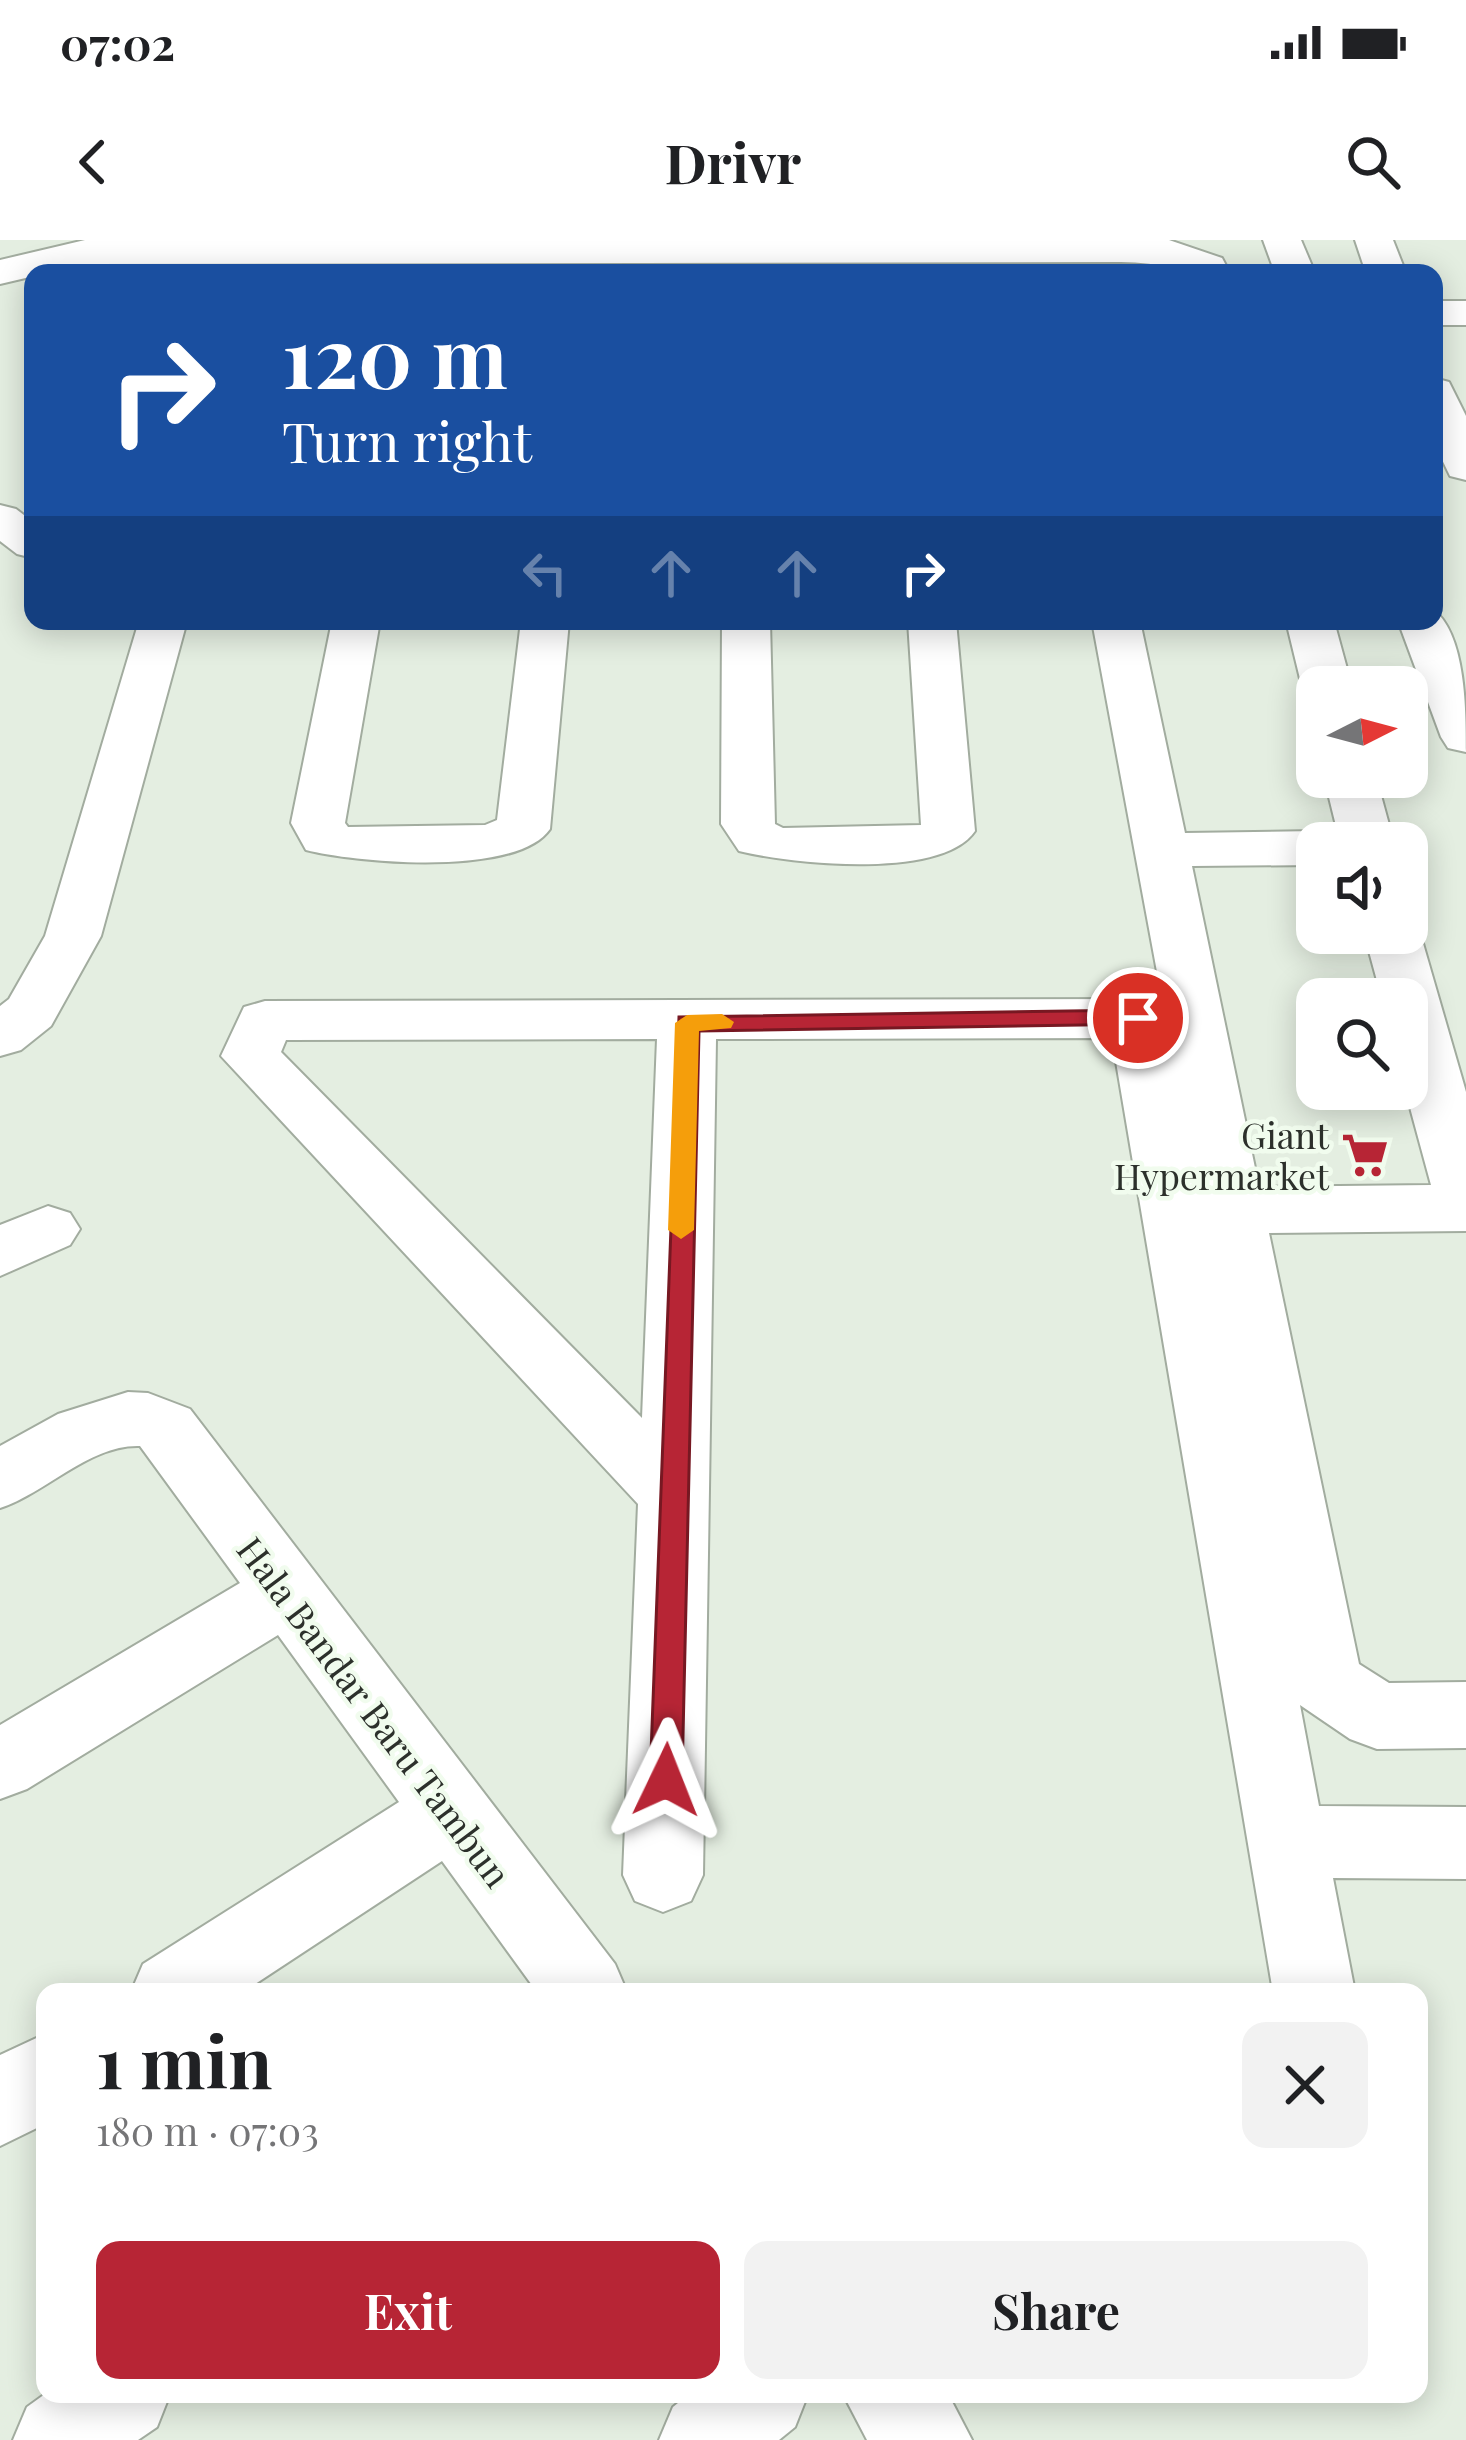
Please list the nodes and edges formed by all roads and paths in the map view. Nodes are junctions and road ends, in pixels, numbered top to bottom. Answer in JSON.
{"nodes":[{"id":1,"x":174,"y":255,"type":"edge"},
{"id":2,"x":31,"y":264,"type":"edge"},
{"id":3,"x":1197,"y":264,"type":"edge"},
{"id":4,"x":1443,"y":412,"type":"edge"},
{"id":5,"x":1466,"y":467,"type":"edge"},
{"id":6,"x":0,"y":519,"type":"edge"},
{"id":7,"x":24,"y":537,"type":"edge"},
{"id":8,"x":160,"y":630,"type":"edge"},
{"id":9,"x":354,"y":630,"type":"edge"},
{"id":10,"x":544,"y":630,"type":"edge"},
{"id":11,"x":746,"y":630,"type":"edge"},
{"id":12,"x":933,"y":630,"type":"edge"},
{"id":13,"x":1118,"y":630,"type":"edge"},
{"id":14,"x":1312,"y":630,"type":"edge"},
{"id":15,"x":1425,"y":630,"type":"edge"},
{"id":16,"x":1322,"y":666,"type":"edge"},
{"id":17,"x":1466,"y":737,"type":"edge"},
{"id":18,"x":1296,"y":848,"type":"edge"},
{"id":19,"x":1163,"y":850,"type":"junction"},
{"id":20,"x":1398,"y":954,"type":"edge"},
{"id":21,"x":687,"y":1023,"type":"junction"},
{"id":22,"x":0,"y":1036,"type":"edge"},
{"id":23,"x":1466,"y":1204,"type":"edge"},
{"id":24,"x":1234,"y":1210,"type":"junction"},
{"id":25,"x":0,"y":1480,"type":"edge"},
{"id":26,"x":674,"y":1496,"type":"junction"},
{"id":27,"x":285,"y":1593,"type":"junction"},
{"id":28,"x":1466,"y":1715,"type":"edge"},
{"id":29,"x":0,"y":1766,"type":"edge"},
{"id":30,"x":450,"y":1812,"type":"junction"},
{"id":31,"x":1288,"y":1842,"type":"junction"},
{"id":32,"x":1466,"y":1843,"type":"edge"},
{"id":33,"x":663,"y":1875,"type":"dead end"},
{"id":34,"x":186,"y":1983,"type":"edge"},
{"id":35,"x":579,"y":1983,"type":"edge"},
{"id":36,"x":1312,"y":1983,"type":"edge"},
{"id":37,"x":36,"y":2080,"type":"edge"},
{"id":38,"x":0,"y":2104,"type":"edge"},
{"id":39,"x":111,"y":2403,"type":"edge"},
{"id":40,"x":751,"y":2403,"type":"edge"},
{"id":41,"x":896,"y":2403,"type":"edge"},
{"id":42,"x":60,"y":2440,"type":"edge"},
{"id":43,"x":706,"y":2440,"type":"edge"},
{"id":44,"x":926,"y":2440,"type":"edge"}],
"edges":[{"from":1,"to":2,"type":"street"},
{"from":1,"to":3,"type":"street"},
{"from":4,"to":5,"type":"street"},
{"from":6,"to":7,"type":"street"},
{"from":8,"to":22,"type":"street"},
{"from":9,"to":10,"type":"street"},
{"from":11,"to":12,"type":"street"},
{"from":13,"to":19,"type":"street"},
{"from":14,"to":16,"type":"street"},
{"from":15,"to":17,"type":"street"},
{"from":18,"to":19,"type":"street"},
{"from":19,"to":24,"type":"street"},
{"from":20,"to":23,"type":"street"},
{"from":21,"to":26,"type":"street"},
{"from":21,"to":26,"type":"street"},
{"from":21,"to":31,"type":"street"},
{"from":23,"to":24,"type":"street"},
{"from":24,"to":28,"type":"street"},
{"from":25,"to":27,"type":"street","name":"Hala Bandar Baru Tambun"},
{"from":26,"to":33,"type":"street"},
{"from":27,"to":29,"type":"street"},
{"from":27,"to":30,"type":"street","name":"Hala Bandar Baru Tambun"},
{"from":30,"to":34,"type":"street"},
{"from":30,"to":35,"type":"street","name":"Hala Bandar Baru Tambun"},
{"from":31,"to":32,"type":"street"},
{"from":31,"to":36,"type":"street"},
{"from":37,"to":38,"type":"street"},
{"from":39,"to":42,"type":"street"},
{"from":40,"to":43,"type":"street"},
{"from":41,"to":44,"type":"street"}]}
